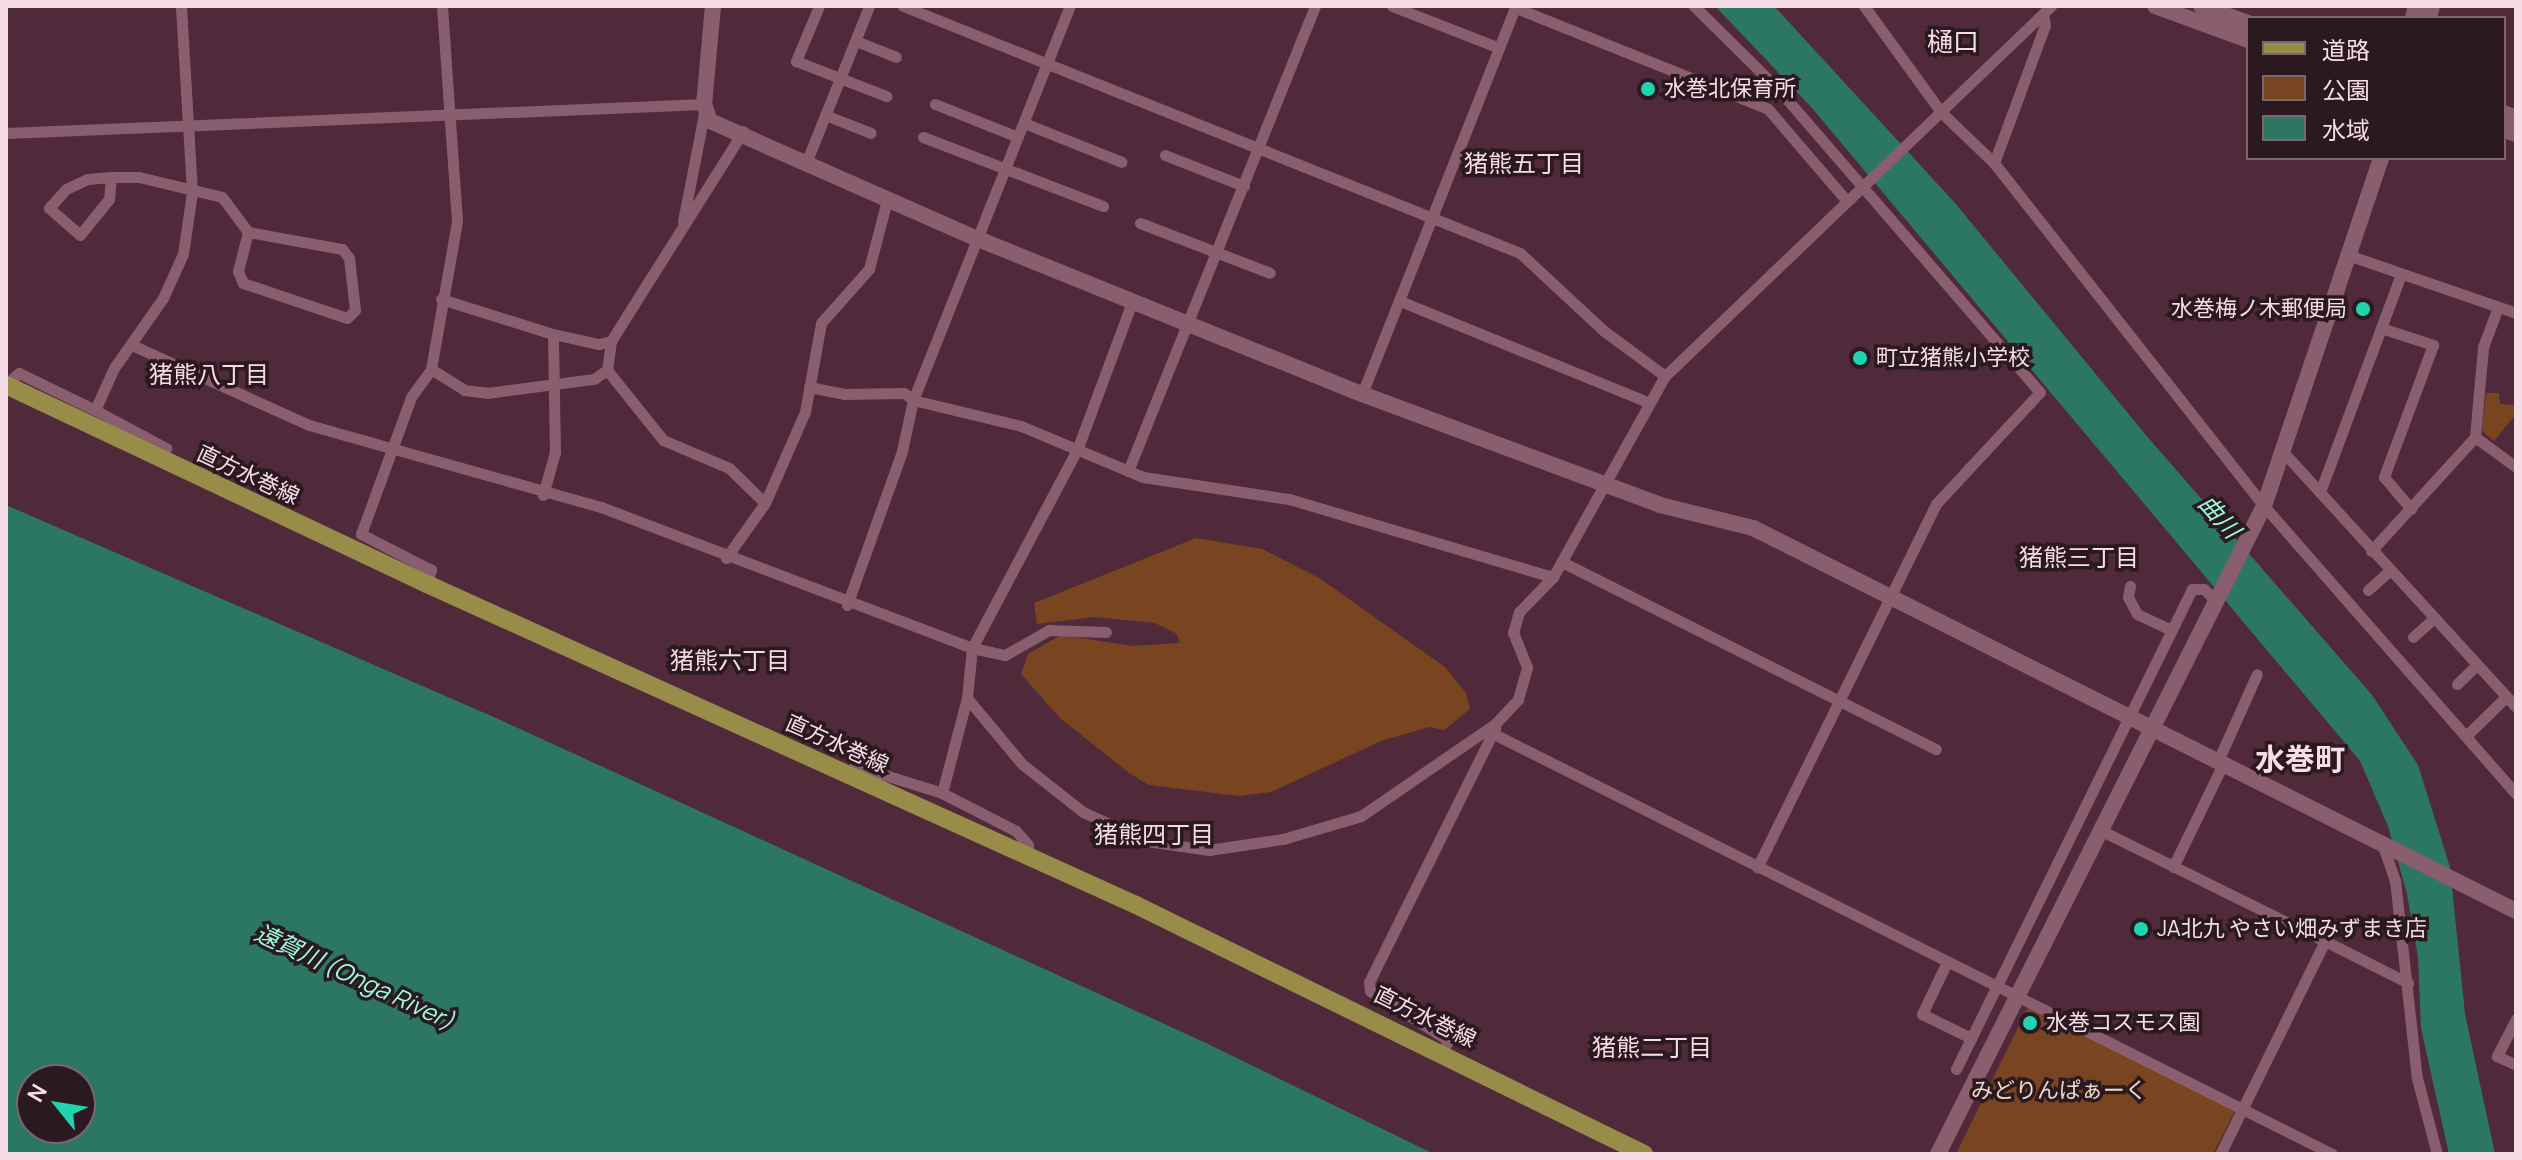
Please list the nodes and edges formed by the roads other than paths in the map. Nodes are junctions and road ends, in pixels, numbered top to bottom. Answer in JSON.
{"nodes":[{"id":1,"x":181,"y":6,"type":"edge"},
{"id":2,"x":442,"y":6,"type":"edge"},
{"id":3,"x":713,"y":6,"type":"edge"},
{"id":4,"x":819,"y":6,"type":"edge"},
{"id":5,"x":869,"y":6,"type":"edge"},
{"id":6,"x":903,"y":6,"type":"edge"},
{"id":7,"x":1070,"y":6,"type":"edge"},
{"id":8,"x":1315,"y":6,"type":"edge"},
{"id":9,"x":1392,"y":6,"type":"edge"},
{"id":10,"x":1694,"y":6,"type":"edge"},
{"id":11,"x":1864,"y":6,"type":"edge"},
{"id":12,"x":2155,"y":6,"type":"edge"},
{"id":13,"x":2201,"y":6,"type":"edge"},
{"id":14,"x":1516,"y":7,"type":"edge"},
{"id":15,"x":2047,"y":10,"type":"edge"},
{"id":16,"x":2246,"y":22,"type":"edge"},
{"id":17,"x":2246,"y":39,"type":"edge"},
{"id":18,"x":856,"y":41,"type":"junction"},
{"id":19,"x":1499,"y":48,"type":"junction"},
{"id":20,"x":896,"y":57,"type":"dead end"},
{"id":21,"x":1047,"y":64,"type":"junction"},
{"id":22,"x":840,"y":78,"type":"junction"},
{"id":23,"x":886,"y":96,"type":"dead end"},
{"id":24,"x":935,"y":104,"type":"dead end"},
{"id":25,"x":704,"y":109,"type":"junction"},
{"id":26,"x":1941,"y":112,"type":"junction"},
{"id":27,"x":447,"y":114,"type":"junction"},
{"id":28,"x":825,"y":115,"type":"junction"},
{"id":29,"x":1024,"y":123,"type":"junction"},
{"id":30,"x":188,"y":125,"type":"junction"},
{"id":31,"x":743,"y":131,"type":"junction"},
{"id":32,"x":6,"y":133,"type":"edge"},
{"id":33,"x":871,"y":133,"type":"dead end"},
{"id":34,"x":923,"y":137,"type":"dead end"},
{"id":35,"x":1018,"y":137,"type":"junction"},
{"id":36,"x":1258,"y":148,"type":"junction"},
{"id":37,"x":1165,"y":155,"type":"dead end"},
{"id":38,"x":2380,"y":160,"type":"edge"},
{"id":39,"x":1122,"y":162,"type":"dead end"},
{"id":40,"x":806,"y":163,"type":"junction"},
{"id":41,"x":1994,"y":163,"type":"junction"},
{"id":42,"x":1005,"y":169,"type":"junction"},
{"id":43,"x":690,"y":173,"type":"junction"},
{"id":44,"x":111,"y":177,"type":"junction"},
{"id":45,"x":712,"y":179,"type":"junction"},
{"id":46,"x":1244,"y":186,"type":"junction"},
{"id":47,"x":1860,"y":186,"type":"junction"},
{"id":48,"x":192,"y":192,"type":"junction"},
{"id":49,"x":887,"y":200,"type":"junction"},
{"id":50,"x":1846,"y":200,"type":"junction"},
{"id":51,"x":1103,"y":206,"type":"dead end"},
{"id":52,"x":1433,"y":217,"type":"junction"},
{"id":53,"x":1140,"y":223,"type":"dead end"},
{"id":54,"x":682,"y":225,"type":"junction"},
{"id":55,"x":248,"y":232,"type":"junction"},
{"id":56,"x":978,"y":239,"type":"junction"},
{"id":57,"x":1216,"y":252,"type":"junction"},
{"id":58,"x":2348,"y":255,"type":"junction"},
{"id":59,"x":1270,"y":273,"type":"dead end"},
{"id":60,"x":2401,"y":274,"type":"junction"},
{"id":61,"x":441,"y":299,"type":"junction"},
{"id":62,"x":1400,"y":301,"type":"junction"},
{"id":63,"x":1132,"y":302,"type":"junction"},
{"id":64,"x":2498,"y":307,"type":"junction"},
{"id":65,"x":2516,"y":313,"type":"edge"},
{"id":66,"x":1187,"y":323,"type":"junction"},
{"id":67,"x":2381,"y":328,"type":"junction"},
{"id":68,"x":553,"y":334,"type":"junction"},
{"id":69,"x":611,"y":341,"type":"junction"},
{"id":70,"x":134,"y":346,"type":"junction"},
{"id":71,"x":431,"y":369,"type":"junction"},
{"id":72,"x":607,"y":370,"type":"junction"},
{"id":73,"x":1665,"y":376,"type":"junction"},
{"id":74,"x":6,"y":385,"type":"edge"},
{"id":75,"x":556,"y":386,"type":"junction"},
{"id":76,"x":809,"y":387,"type":"junction"},
{"id":77,"x":1362,"y":394,"type":"junction"},
{"id":78,"x":913,"y":400,"type":"junction"},
{"id":79,"x":1650,"y":403,"type":"junction"},
{"id":80,"x":95,"y":410,"type":"junction"},
{"id":81,"x":2475,"y":437,"type":"junction"},
{"id":82,"x":1077,"y":450,"type":"junction"},
{"id":83,"x":395,"y":451,"type":"junction"},
{"id":84,"x":2285,"y":454,"type":"junction"},
{"id":85,"x":160,"y":461,"type":"junction"},
{"id":86,"x":2516,"y":467,"type":"edge"},
{"id":87,"x":1128,"y":471,"type":"junction"},
{"id":88,"x":1608,"y":486,"type":"junction"},
{"id":89,"x":2320,"y":492,"type":"junction"},
{"id":90,"x":543,"y":495,"type":"junction"},
{"id":91,"x":765,"y":503,"type":"junction"},
{"id":92,"x":2264,"y":506,"type":"junction"},
{"id":93,"x":2411,"y":509,"type":"junction"},
{"id":94,"x":2371,"y":551,"type":"junction"},
{"id":95,"x":726,"y":558,"type":"junction"},
{"id":96,"x":1562,"y":562,"type":"junction"},
{"id":97,"x":2389,"y":571,"type":"junction"},
{"id":98,"x":1553,"y":577,"type":"junction"},
{"id":99,"x":427,"y":584,"type":"junction"},
{"id":100,"x":2130,"y":586,"type":"dead end"},
{"id":101,"x":2368,"y":590,"type":"dead end"},
{"id":102,"x":2216,"y":597,"type":"junction"},
{"id":103,"x":1891,"y":598,"type":"junction"},
{"id":104,"x":847,"y":605,"type":"junction"},
{"id":105,"x":2434,"y":618,"type":"junction"},
{"id":106,"x":2171,"y":630,"type":"junction"},
{"id":107,"x":1106,"y":632,"type":"dead end"},
{"id":108,"x":2413,"y":637,"type":"dead end"},
{"id":109,"x":972,"y":648,"type":"junction"},
{"id":110,"x":2477,"y":665,"type":"junction"},
{"id":111,"x":2257,"y":674,"type":"dead end"},
{"id":112,"x":2457,"y":684,"type":"dead end"},
{"id":113,"x":2506,"y":697,"type":"junction"},
{"id":114,"x":967,"y":698,"type":"junction"},
{"id":115,"x":1839,"y":702,"type":"junction"},
{"id":116,"x":2516,"y":707,"type":"edge"},
{"id":117,"x":2128,"y":717,"type":"junction"},
{"id":118,"x":2152,"y":729,"type":"junction"},
{"id":119,"x":1495,"y":730,"type":"junction"},
{"id":120,"x":2467,"y":735,"type":"junction"},
{"id":121,"x":1936,"y":749,"type":"dead end"},
{"id":122,"x":2220,"y":763,"type":"junction"},
{"id":123,"x":846,"y":774,"type":"junction"},
{"id":124,"x":942,"y":793,"type":"junction"},
{"id":125,"x":2516,"y":794,"type":"edge"},
{"id":126,"x":2100,"y":830,"type":"junction"},
{"id":127,"x":2386,"y":845,"type":"junction"},
{"id":128,"x":1028,"y":855,"type":"junction"},
{"id":129,"x":1757,"y":867,"type":"junction"},
{"id":130,"x":2173,"y":867,"type":"junction"},
{"id":131,"x":2516,"y":911,"type":"edge"},
{"id":132,"x":2325,"y":941,"type":"junction"},
{"id":133,"x":1947,"y":962,"type":"junction"},
{"id":134,"x":2408,"y":983,"type":"junction"},
{"id":135,"x":1996,"y":987,"type":"junction"},
{"id":136,"x":2016,"y":997,"type":"junction"},
{"id":137,"x":2516,"y":1019,"type":"edge"},
{"id":138,"x":1971,"y":1038,"type":"junction"},
{"id":139,"x":1443,"y":1052,"type":"junction"},
{"id":140,"x":2516,"y":1065,"type":"edge"},
{"id":141,"x":1956,"y":1069,"type":"dead end"},
{"id":142,"x":2243,"y":1109,"type":"junction"},
{"id":143,"x":1644,"y":1154,"type":"edge"},
{"id":144,"x":1938,"y":1154,"type":"edge"},
{"id":145,"x":2220,"y":1154,"type":"edge"},
{"id":146,"x":2332,"y":1154,"type":"edge"},
{"id":147,"x":2437,"y":1154,"type":"edge"}],
"edges":[{"from":1,"to":30,"type":"street"},
{"from":2,"to":27,"type":"street"},
{"from":3,"to":25,"type":"street"},
{"from":4,"to":22,"type":"street"},
{"from":5,"to":18,"type":"street"},
{"from":6,"to":21,"type":"street"},
{"from":7,"to":21,"type":"street"},
{"from":8,"to":36,"type":"street"},
{"from":9,"to":19,"type":"street"},
{"from":10,"to":47,"type":"street"},
{"from":11,"to":26,"type":"street"},
{"from":12,"to":17,"type":"street"},
{"from":13,"to":16,"type":"street"},
{"from":14,"to":19,"type":"street"},
{"from":14,"to":50,"type":"street"},
{"from":15,"to":26,"type":"street"},
{"from":15,"to":41,"type":"street"},
{"from":18,"to":20,"type":"street"},
{"from":18,"to":22,"type":"street"},
{"from":19,"to":52,"type":"street"},
{"from":21,"to":29,"type":"street"},
{"from":21,"to":36,"type":"street"},
{"from":22,"to":23,"type":"street"},
{"from":22,"to":28,"type":"street"},
{"from":24,"to":35,"type":"street"},
{"from":25,"to":27,"type":"street"},
{"from":25,"to":31,"type":"street"},
{"from":25,"to":43,"type":"street"},
{"from":26,"to":41,"type":"street"},
{"from":26,"to":47,"type":"street"},
{"from":27,"to":30,"type":"street"},
{"from":27,"to":61,"type":"street"},
{"from":28,"to":33,"type":"street"},
{"from":28,"to":40,"type":"street"},
{"from":29,"to":35,"type":"street"},
{"from":29,"to":39,"type":"street"},
{"from":30,"to":32,"type":"street"},
{"from":30,"to":48,"type":"street"},
{"from":31,"to":40,"type":"street"},
{"from":31,"to":45,"type":"street"},
{"from":34,"to":42,"type":"street"},
{"from":35,"to":42,"type":"street"},
{"from":36,"to":46,"type":"street"},
{"from":36,"to":52,"type":"street"},
{"from":37,"to":46,"type":"street"},
{"from":38,"to":58,"type":"street"},
{"from":40,"to":49,"type":"street"},
{"from":41,"to":92,"type":"street"},
{"from":42,"to":51,"type":"street"},
{"from":42,"to":56,"type":"street"},
{"from":43,"to":45,"type":"street"},
{"from":43,"to":54,"type":"street"},
{"from":44,"to":44,"type":"street"},
{"from":44,"to":48,"type":"street"},
{"from":45,"to":54,"type":"street"},
{"from":46,"to":57,"type":"street"},
{"from":47,"to":50,"type":"street"},
{"from":47,"to":103,"type":"street"},
{"from":48,"to":55,"type":"street"},
{"from":48,"to":70,"type":"street"},
{"from":49,"to":56,"type":"street"},
{"from":49,"to":76,"type":"street"},
{"from":50,"to":73,"type":"street"},
{"from":52,"to":62,"type":"street"},
{"from":52,"to":73,"type":"street"},
{"from":53,"to":57,"type":"street"},
{"from":54,"to":69,"type":"street"},
{"from":55,"to":55,"type":"street"},
{"from":56,"to":63,"type":"street"},
{"from":56,"to":78,"type":"street"},
{"from":57,"to":59,"type":"street"},
{"from":57,"to":66,"type":"street"},
{"from":58,"to":60,"type":"street"},
{"from":58,"to":84,"type":"street"},
{"from":60,"to":64,"type":"street"},
{"from":60,"to":67,"type":"street"},
{"from":61,"to":68,"type":"street"},
{"from":61,"to":71,"type":"street"},
{"from":62,"to":77,"type":"street"},
{"from":62,"to":79,"type":"street"},
{"from":63,"to":66,"type":"street"},
{"from":63,"to":82,"type":"street"},
{"from":64,"to":65,"type":"street"},
{"from":64,"to":81,"type":"street"},
{"from":66,"to":77,"type":"street"},
{"from":66,"to":87,"type":"street"},
{"from":67,"to":89,"type":"street"},
{"from":67,"to":93,"type":"street"},
{"from":68,"to":69,"type":"street"},
{"from":68,"to":75,"type":"street"},
{"from":69,"to":72,"type":"street"},
{"from":70,"to":80,"type":"street"},
{"from":70,"to":83,"type":"street"},
{"from":71,"to":75,"type":"street"},
{"from":71,"to":83,"type":"street"},
{"from":72,"to":75,"type":"street"},
{"from":72,"to":91,"type":"street"},
{"from":73,"to":79,"type":"street"},
{"from":74,"to":80,"type":"street"},
{"from":74,"to":85,"type":"main road","name":"直方水巻線"},
{"from":75,"to":90,"type":"street"},
{"from":76,"to":78,"type":"street"},
{"from":76,"to":91,"type":"street"},
{"from":77,"to":88,"type":"street"},
{"from":78,"to":82,"type":"street"},
{"from":78,"to":104,"type":"street"},
{"from":79,"to":88,"type":"street"},
{"from":80,"to":85,"type":"street"},
{"from":81,"to":86,"type":"street"},
{"from":81,"to":93,"type":"street"},
{"from":82,"to":87,"type":"street"},
{"from":82,"to":109,"type":"street"},
{"from":83,"to":90,"type":"street"},
{"from":83,"to":99,"type":"street"},
{"from":84,"to":89,"type":"street"},
{"from":84,"to":92,"type":"street"},
{"from":85,"to":99,"type":"main road","name":"直方水巻線"},
{"from":87,"to":98,"type":"street"},
{"from":88,"to":96,"type":"street"},
{"from":88,"to":103,"type":"street"},
{"from":89,"to":94,"type":"street"},
{"from":90,"to":95,"type":"street"},
{"from":91,"to":95,"type":"street"},
{"from":92,"to":102,"type":"street"},
{"from":92,"to":120,"type":"street"},
{"from":93,"to":94,"type":"street"},
{"from":94,"to":97,"type":"street"},
{"from":95,"to":104,"type":"street"},
{"from":96,"to":98,"type":"street"},
{"from":96,"to":115,"type":"street"},
{"from":97,"to":101,"type":"street"},
{"from":97,"to":105,"type":"street"},
{"from":98,"to":119,"type":"street"},
{"from":99,"to":123,"type":"main road","name":"直方水巻線"},
{"from":100,"to":106,"type":"street"},
{"from":102,"to":106,"type":"street"},
{"from":102,"to":118,"type":"street"},
{"from":103,"to":115,"type":"street"},
{"from":103,"to":117,"type":"street"},
{"from":104,"to":109,"type":"street"},
{"from":105,"to":108,"type":"street"},
{"from":105,"to":110,"type":"street"},
{"from":106,"to":117,"type":"street"},
{"from":107,"to":109,"type":"street"},
{"from":109,"to":114,"type":"street"},
{"from":110,"to":112,"type":"street"},
{"from":110,"to":113,"type":"street"},
{"from":111,"to":122,"type":"street"},
{"from":113,"to":116,"type":"street"},
{"from":113,"to":120,"type":"street"},
{"from":114,"to":119,"type":"street"},
{"from":114,"to":124,"type":"street"},
{"from":115,"to":121,"type":"street"},
{"from":115,"to":129,"type":"street"},
{"from":117,"to":118,"type":"street"},
{"from":117,"to":135,"type":"street"},
{"from":118,"to":122,"type":"street"},
{"from":118,"to":126,"type":"street"},
{"from":119,"to":129,"type":"street"},
{"from":119,"to":139,"type":"street"},
{"from":120,"to":125,"type":"street"},
{"from":122,"to":127,"type":"street"},
{"from":122,"to":130,"type":"street"},
{"from":123,"to":124,"type":"street"},
{"from":123,"to":128,"type":"main road","name":"直方水巻線"},
{"from":124,"to":128,"type":"street"},
{"from":126,"to":130,"type":"street"},
{"from":126,"to":136,"type":"street"},
{"from":127,"to":131,"type":"street"},
{"from":127,"to":134,"type":"street"},
{"from":128,"to":139,"type":"main road","name":"直方水巻線"},
{"from":129,"to":133,"type":"street"},
{"from":130,"to":132,"type":"street"},
{"from":132,"to":134,"type":"street"},
{"from":132,"to":142,"type":"street"},
{"from":133,"to":135,"type":"street"},
{"from":133,"to":138,"type":"street"},
{"from":134,"to":147,"type":"street"},
{"from":135,"to":136,"type":"street"},
{"from":135,"to":138,"type":"street"},
{"from":136,"to":142,"type":"street"},
{"from":136,"to":144,"type":"street"},
{"from":137,"to":140,"type":"street"},
{"from":138,"to":141,"type":"street"},
{"from":139,"to":143,"type":"main road","name":"直方水巻線"},
{"from":142,"to":145,"type":"street"},
{"from":142,"to":146,"type":"street"}]}
